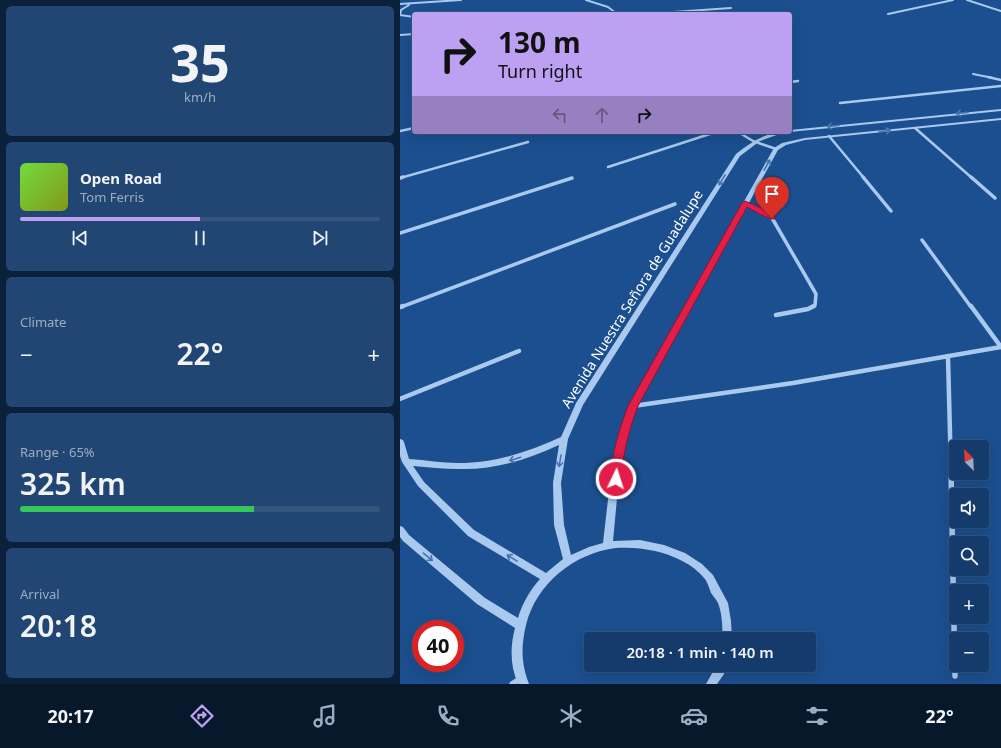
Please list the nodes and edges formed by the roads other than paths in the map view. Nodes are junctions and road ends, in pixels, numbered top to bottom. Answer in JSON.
{"nodes":[{"id":1,"x":461,"y":0,"type":"edge"},
{"id":2,"x":586,"y":0,"type":"edge"},
{"id":3,"x":953,"y":0,"type":"edge"},
{"id":4,"x":967,"y":0,"type":"edge"},
{"id":5,"x":418,"y":3,"type":"junction"},
{"id":6,"x":400,"y":4,"type":"edge"},
{"id":7,"x":731,"y":8,"type":"dead end"},
{"id":8,"x":1001,"y":11,"type":"edge"},
{"id":9,"x":614,"y":12,"type":"edge"},
{"id":10,"x":673,"y":12,"type":"edge"},
{"id":11,"x":888,"y":14,"type":"dead end"},
{"id":12,"x":400,"y":15,"type":"edge"},
{"id":13,"x":412,"y":18,"type":"edge"},
{"id":14,"x":412,"y":34,"type":"edge"},
{"id":15,"x":400,"y":35,"type":"edge"},
{"id":16,"x":973,"y":74,"type":"dead end"},
{"id":17,"x":1001,"y":80,"type":"edge"},
{"id":18,"x":798,"y":81,"type":"dead end"},
{"id":19,"x":792,"y":82,"type":"edge"},
{"id":20,"x":1001,"y":86,"type":"edge"},
{"id":21,"x":840,"y":103,"type":"dead end"},
{"id":22,"x":1001,"y":110,"type":"edge"},
{"id":23,"x":1000,"y":120,"type":"edge"},
{"id":24,"x":915,"y":128,"type":"junction"},
{"id":25,"x":412,"y":129,"type":"edge"},
{"id":26,"x":792,"y":129,"type":"edge"},
{"id":27,"x":400,"y":132,"type":"edge"},
{"id":28,"x":710,"y":134,"type":"edge"},
{"id":29,"x":741,"y":134,"type":"edge"},
{"id":30,"x":775,"y":134,"type":"edge"},
{"id":31,"x":829,"y":136,"type":"junction"},
{"id":32,"x":753,"y":141,"type":"junction"},
{"id":33,"x":528,"y":142,"type":"dead end"},
{"id":34,"x":776,"y":149,"type":"junction"},
{"id":35,"x":608,"y":167,"type":"dead end"},
{"id":36,"x":400,"y":178,"type":"edge"},
{"id":37,"x":572,"y":178,"type":"dead end"},
{"id":38,"x":995,"y":198,"type":"dead end"},
{"id":39,"x":745,"y":203,"type":"junction"},
{"id":40,"x":675,"y":204,"type":"dead end"},
{"id":41,"x":891,"y":211,"type":"dead end"},
{"id":42,"x":400,"y":233,"type":"edge"},
{"id":43,"x":922,"y":240,"type":"dead end"},
{"id":44,"x":400,"y":308,"type":"edge"},
{"id":45,"x":776,"y":315,"type":"dead end"},
{"id":46,"x":1001,"y":347,"type":"edge"},
{"id":47,"x":519,"y":351,"type":"dead end"},
{"id":48,"x":948,"y":357,"type":"junction"},
{"id":49,"x":400,"y":399,"type":"edge"},
{"id":50,"x":633,"y":406,"type":"junction"},
{"id":51,"x":564,"y":439,"type":"junction"},
{"id":52,"x":400,"y":442,"type":"edge"},
{"id":53,"x":406,"y":462,"type":"junction"},
{"id":54,"x":402,"y":536,"type":"edge"},
{"id":55,"x":608,"y":544,"type":"junction"},
{"id":56,"x":568,"y":560,"type":"junction"},
{"id":57,"x":546,"y":578,"type":"junction"},
{"id":58,"x":520,"y":625,"type":"junction"},
{"id":59,"x":726,"y":632,"type":"edge"},
{"id":60,"x":719,"y":672,"type":"edge"},
{"id":61,"x":955,"y":676,"type":"dead end"},
{"id":62,"x":523,"y":681,"type":"edge"},
{"id":63,"x":512,"y":684,"type":"edge"},
{"id":64,"x":711,"y":684,"type":"edge"}],
"edges":[{"from":1,"to":5,"type":"street"},
{"from":2,"to":9,"type":"street"},
{"from":3,"to":11,"type":"street"},
{"from":4,"to":8,"type":"street"},
{"from":5,"to":6,"type":"street"},
{"from":5,"to":12,"type":"street"},
{"from":7,"to":10,"type":"street"},
{"from":12,"to":13,"type":"street"},
{"from":14,"to":15,"type":"street"},
{"from":16,"to":17,"type":"street"},
{"from":18,"to":19,"type":"street"},
{"from":20,"to":21,"type":"street"},
{"from":22,"to":26,"type":"street","one_way":true},
{"from":23,"to":24,"type":"street"},
{"from":31,"to":24,"type":"street","one_way":true},
{"from":24,"to":38,"type":"street"},
{"from":25,"to":27,"type":"street"},
{"from":28,"to":35,"type":"street"},
{"from":29,"to":32,"type":"street"},
{"from":30,"to":32,"type":"street","name":"Avenida Nuestra Señora de Guadalupe"},
{"from":31,"to":34,"type":"street"},
{"from":31,"to":41,"type":"street"},
{"from":32,"to":34,"type":"street"},
{"from":32,"to":51,"type":"street","name":"Avenida Nuestra Señora de Guadalupe","one_way":true},
{"from":33,"to":36,"type":"street"},
{"from":39,"to":34,"type":"street","one_way":true},
{"from":37,"to":42,"type":"street"},
{"from":39,"to":45,"type":"street"},
{"from":39,"to":50,"type":"street"},
{"from":40,"to":44,"type":"street"},
{"from":43,"to":46,"type":"street"},
{"from":46,"to":48,"type":"street"},
{"from":47,"to":49,"type":"street"},
{"from":48,"to":50,"type":"street"},
{"from":48,"to":61,"type":"street"},
{"from":50,"to":55,"type":"street"},
{"from":51,"to":53,"type":"street","one_way":true},
{"from":51,"to":56,"type":"street","name":"Avenida Nuestra Señora de Guadalupe","one_way":true},
{"from":52,"to":53,"type":"street"},
{"from":57,"to":53,"type":"street","one_way":true},
{"from":54,"to":58,"type":"street","one_way":true},
{"from":55,"to":56,"type":"street"},
{"from":55,"to":59,"type":"street"},
{"from":56,"to":57,"type":"street"},
{"from":57,"to":58,"type":"street"},
{"from":58,"to":62,"type":"street"},
{"from":60,"to":64,"type":"street"},
{"from":62,"to":63,"type":"street"}]}
